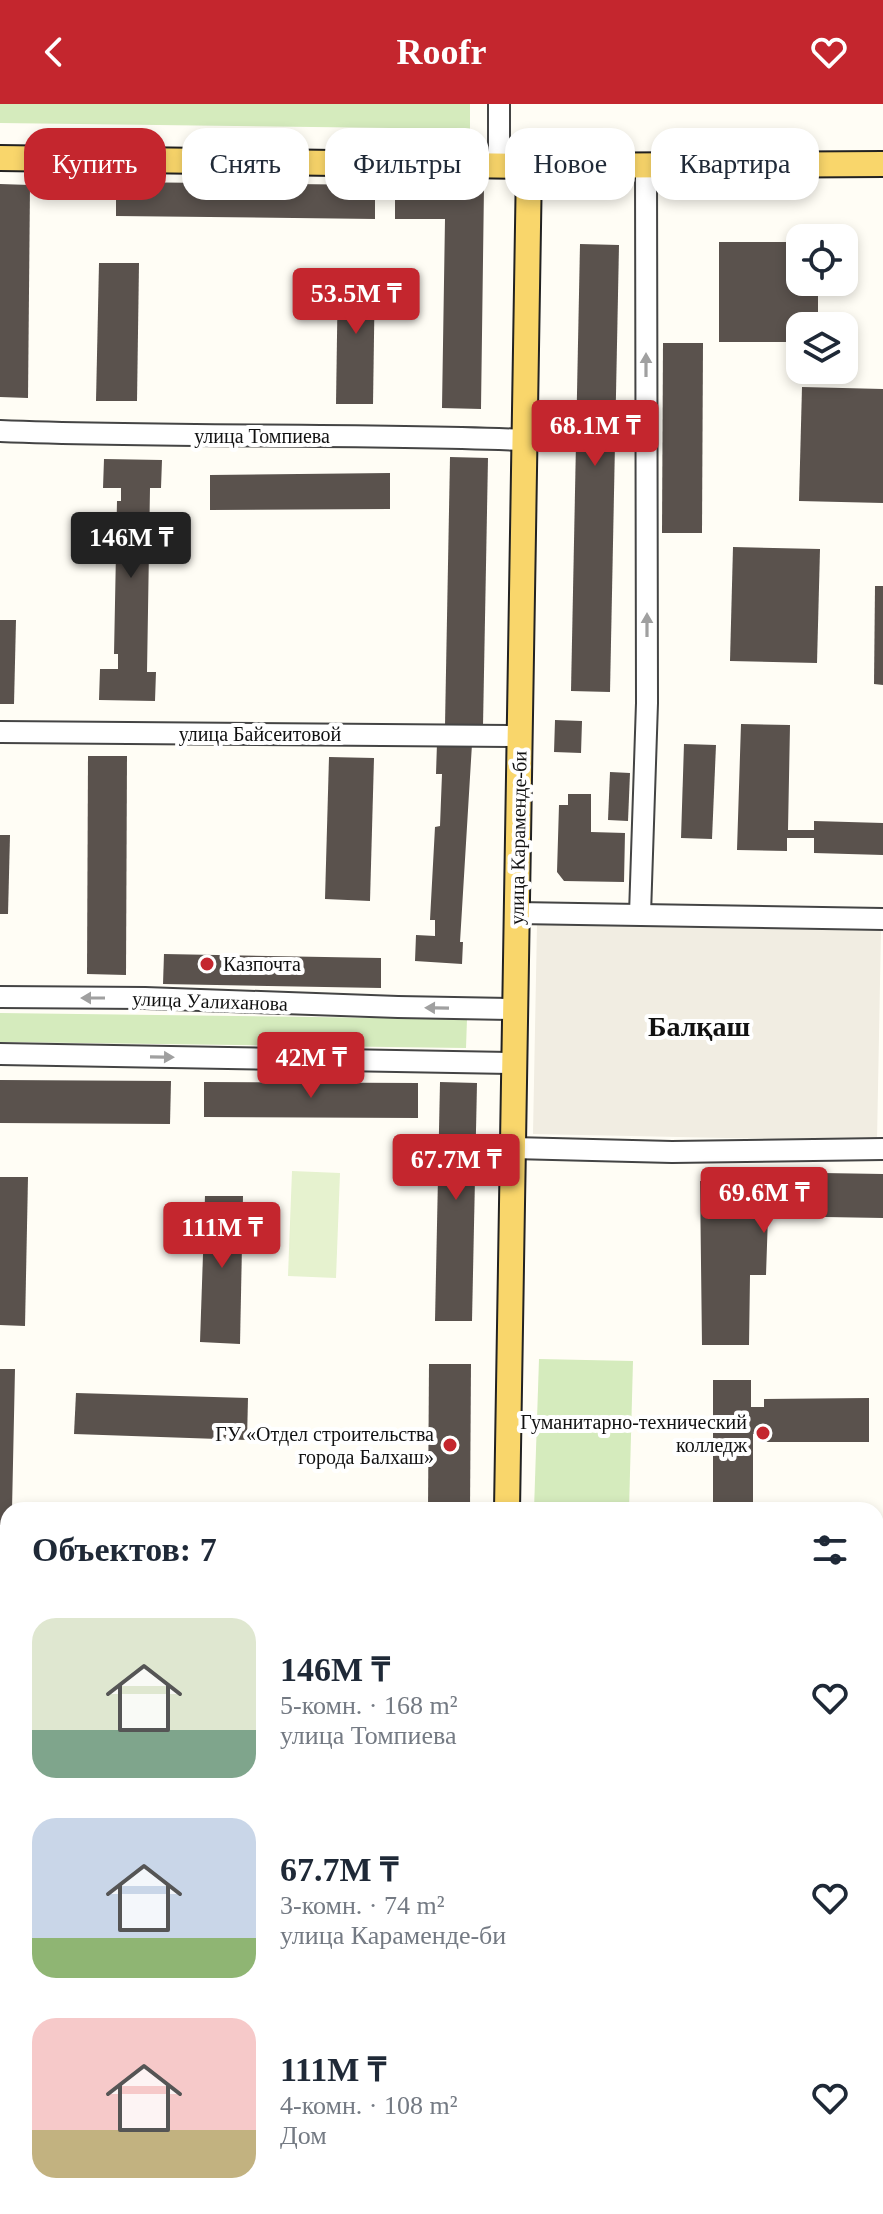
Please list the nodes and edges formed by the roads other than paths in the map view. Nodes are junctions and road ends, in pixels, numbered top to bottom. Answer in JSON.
{"nodes":[{"id":1,"x":499,"y":104,"type":"edge"},
{"id":2,"x":0,"y":158,"type":"edge"},
{"id":3,"x":883,"y":164,"type":"edge"},
{"id":4,"x":635,"y":165,"type":"edge"},
{"id":5,"x":646,"y":165,"type":"junction"},
{"id":6,"x":499,"y":166,"type":"junction"},
{"id":7,"x":505,"y":166,"type":"edge"},
{"id":8,"x":529,"y":200,"type":"edge"},
{"id":9,"x":0,"y":431,"type":"edge"},
{"id":10,"x":525,"y":440,"type":"junction"},
{"id":11,"x":0,"y":732,"type":"edge"},
{"id":12,"x":520,"y":736,"type":"junction"},
{"id":13,"x":517,"y":913,"type":"junction"},
{"id":14,"x":640,"y":914,"type":"junction"},
{"id":15,"x":883,"y":919,"type":"edge"},
{"id":16,"x":0,"y":997,"type":"edge"},
{"id":17,"x":515,"y":1009,"type":"junction"},
{"id":18,"x":0,"y":1054,"type":"edge"},
{"id":19,"x":514,"y":1063,"type":"junction"},
{"id":20,"x":513,"y":1148,"type":"junction"},
{"id":21,"x":883,"y":1149,"type":"edge"},
{"id":22,"x":507,"y":1502,"type":"edge"}],
"edges":[{"from":1,"to":6,"type":"street"},
{"from":2,"to":6,"type":"main road"},
{"from":3,"to":5,"type":"main road"},
{"from":4,"to":5,"type":"main road"},
{"from":14,"to":5,"type":"street","one_way":true},
{"from":6,"to":7,"type":"main road"},
{"from":8,"to":10,"type":"main road","name":"улица Караменде-би"},
{"from":9,"to":10,"type":"street","name":"улица Томпиева"},
{"from":10,"to":12,"type":"main road","name":"улица Караменде-би"},
{"from":11,"to":12,"type":"street","name":"улица Байсеитовой"},
{"from":12,"to":13,"type":"main road","name":"улица Караменде-би"},
{"from":13,"to":14,"type":"street"},
{"from":13,"to":17,"type":"main road","name":"улица Караменде-би"},
{"from":14,"to":15,"type":"street"},
{"from":17,"to":16,"type":"street","name":"улица Уалиханова","one_way":true},
{"from":17,"to":19,"type":"main road","name":"улица Караменде-би"},
{"from":18,"to":19,"type":"street","one_way":true},
{"from":19,"to":20,"type":"main road","name":"улица Караменде-би"},
{"from":20,"to":21,"type":"street"},
{"from":20,"to":22,"type":"main road","name":"улица Караменде-би"}]}
